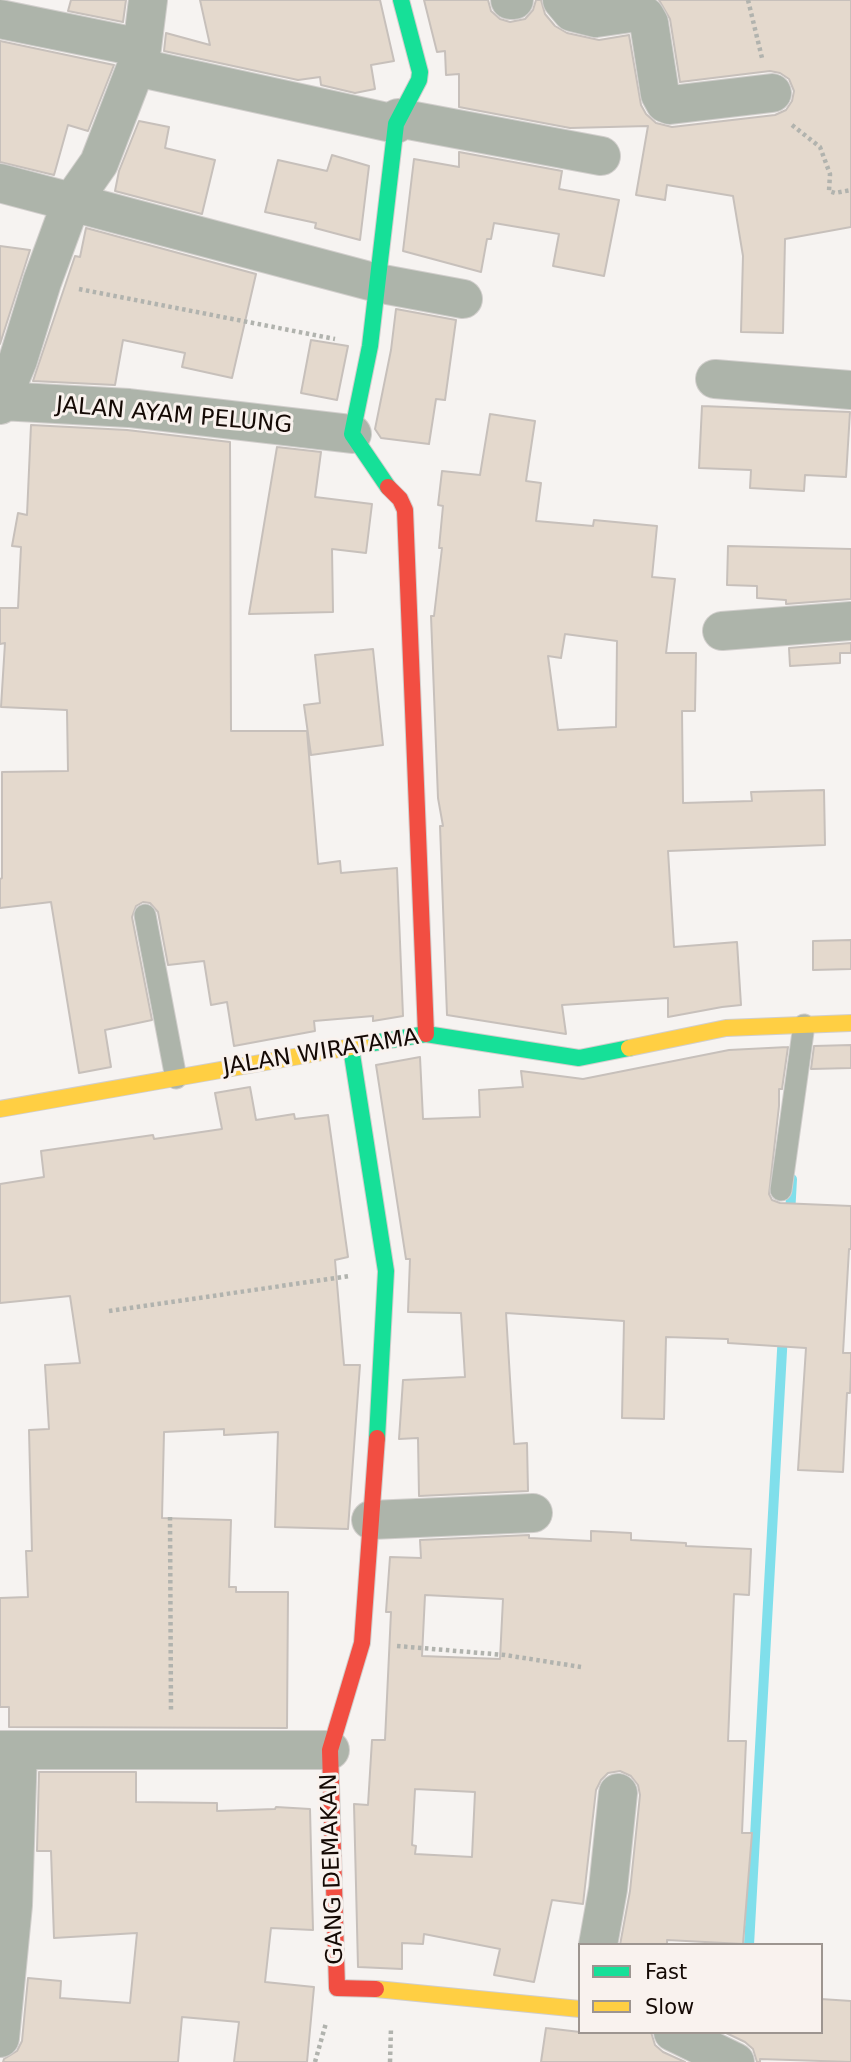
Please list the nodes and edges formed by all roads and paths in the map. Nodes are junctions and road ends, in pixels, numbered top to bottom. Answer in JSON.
{"nodes":[{"id":1,"x":148,"y":0,"type":"edge"},
{"id":2,"x":401,"y":0,"type":"edge"},
{"id":3,"x":562,"y":0,"type":"edge"},
{"id":4,"x":0,"y":19,"type":"edge"},
{"id":5,"x":139,"y":57,"type":"junction"},
{"id":6,"x":772,"y":93,"type":"dead end"},
{"id":7,"x":397,"y":121,"type":"junction"},
{"id":8,"x":601,"y":156,"type":"dead end"},
{"id":9,"x":0,"y":183,"type":"edge"},
{"id":10,"x":71,"y":203,"type":"junction"},
{"id":11,"x":42,"y":282,"type":"junction"},
{"id":12,"x":377,"y":284,"type":"junction"},
{"id":13,"x":463,"y":299,"type":"dead end"},
{"id":14,"x":370,"y":346,"type":"junction"},
{"id":15,"x":715,"y":379,"type":"dead end"},
{"id":16,"x":851,"y":390,"type":"edge"},
{"id":17,"x":0,"y":403,"type":"edge"},
{"id":18,"x":352,"y":434,"type":"junction"},
{"id":19,"x":851,"y":621,"type":"edge"},
{"id":20,"x":722,"y":631,"type":"dead end"},
{"id":21,"x":145,"y":915,"type":"dead end"},
{"id":22,"x":851,"y":1023,"type":"edge"},
{"id":23,"x":804,"y":1025,"type":"junction"},
{"id":24,"x":426,"y":1034,"type":"junction"},
{"id":25,"x":351,"y":1048,"type":"junction"},
{"id":26,"x":176,"y":1078,"type":"junction"},
{"id":27,"x":0,"y":1109,"type":"edge"},
{"id":28,"x":781,"y":1190,"type":"dead end"},
{"id":29,"x":386,"y":1271,"type":"junction"},
{"id":30,"x":109,"y":1311,"type":"dead end"},
{"id":31,"x":533,"y":1513,"type":"dead end"},
{"id":32,"x":170,"y":1517,"type":"dead end"},
{"id":33,"x":371,"y":1520,"type":"junction"},
{"id":34,"x":362,"y":1643,"type":"junction"},
{"id":35,"x":581,"y":1667,"type":"dead end"},
{"id":36,"x":172,"y":1749,"type":"junction"},
{"id":37,"x":9,"y":1750,"type":"edge"},
{"id":38,"x":330,"y":1751,"type":"junction"},
{"id":39,"x":618,"y":1793,"type":"dead end"},
{"id":40,"x":598,"y":1943,"type":"edge"},
{"id":41,"x":578,"y":2009,"type":"edge"},
{"id":42,"x":677,"y":2034,"type":"edge"},
{"id":43,"x":0,"y":2038,"type":"edge"},
{"id":44,"x":735,"y":2062,"type":"edge"}],
"edges":[{"from":1,"to":5,"type":"street"},
{"from":2,"to":7,"type":"street"},
{"from":3,"to":6,"type":"street"},
{"from":4,"to":5,"type":"street"},
{"from":5,"to":7,"type":"street"},
{"from":5,"to":10,"type":"street"},
{"from":7,"to":8,"type":"street"},
{"from":7,"to":12,"type":"street"},
{"from":9,"to":10,"type":"street"},
{"from":10,"to":11,"type":"street"},
{"from":10,"to":12,"type":"street"},
{"from":11,"to":14,"type":"path"},
{"from":11,"to":17,"type":"street"},
{"from":12,"to":13,"type":"street"},
{"from":12,"to":14,"type":"street"},
{"from":14,"to":18,"type":"street"},
{"from":15,"to":16,"type":"street"},
{"from":17,"to":18,"type":"street","name":"JALAN AYAM PELUNG"},
{"from":18,"to":24,"type":"street"},
{"from":19,"to":20,"type":"street"},
{"from":21,"to":26,"type":"lane"},
{"from":22,"to":23,"type":"street","name":"JALAN WIRATAMA"},
{"from":23,"to":24,"type":"street","name":"JALAN WIRATAMA"},
{"from":23,"to":28,"type":"lane"},
{"from":24,"to":25,"type":"street","name":"JALAN WIRATAMA"},
{"from":25,"to":26,"type":"street","name":"JALAN WIRATAMA"},
{"from":25,"to":29,"type":"street","name":"GANG DEMAKAN"},
{"from":26,"to":27,"type":"street","name":"JALAN WIRATAMA"},
{"from":29,"to":30,"type":"path"},
{"from":29,"to":33,"type":"street","name":"GANG DEMAKAN"},
{"from":31,"to":33,"type":"street"},
{"from":32,"to":36,"type":"path"},
{"from":33,"to":34,"type":"street","name":"GANG DEMAKAN"},
{"from":34,"to":35,"type":"path"},
{"from":34,"to":38,"type":"street","name":"GANG DEMAKAN"},
{"from":36,"to":37,"type":"street"},
{"from":36,"to":38,"type":"street"},
{"from":37,"to":43,"type":"street"},
{"from":38,"to":41,"type":"street","name":"GANG DEMAKAN"},
{"from":39,"to":40,"type":"street"},
{"from":42,"to":44,"type":"street"}]}
